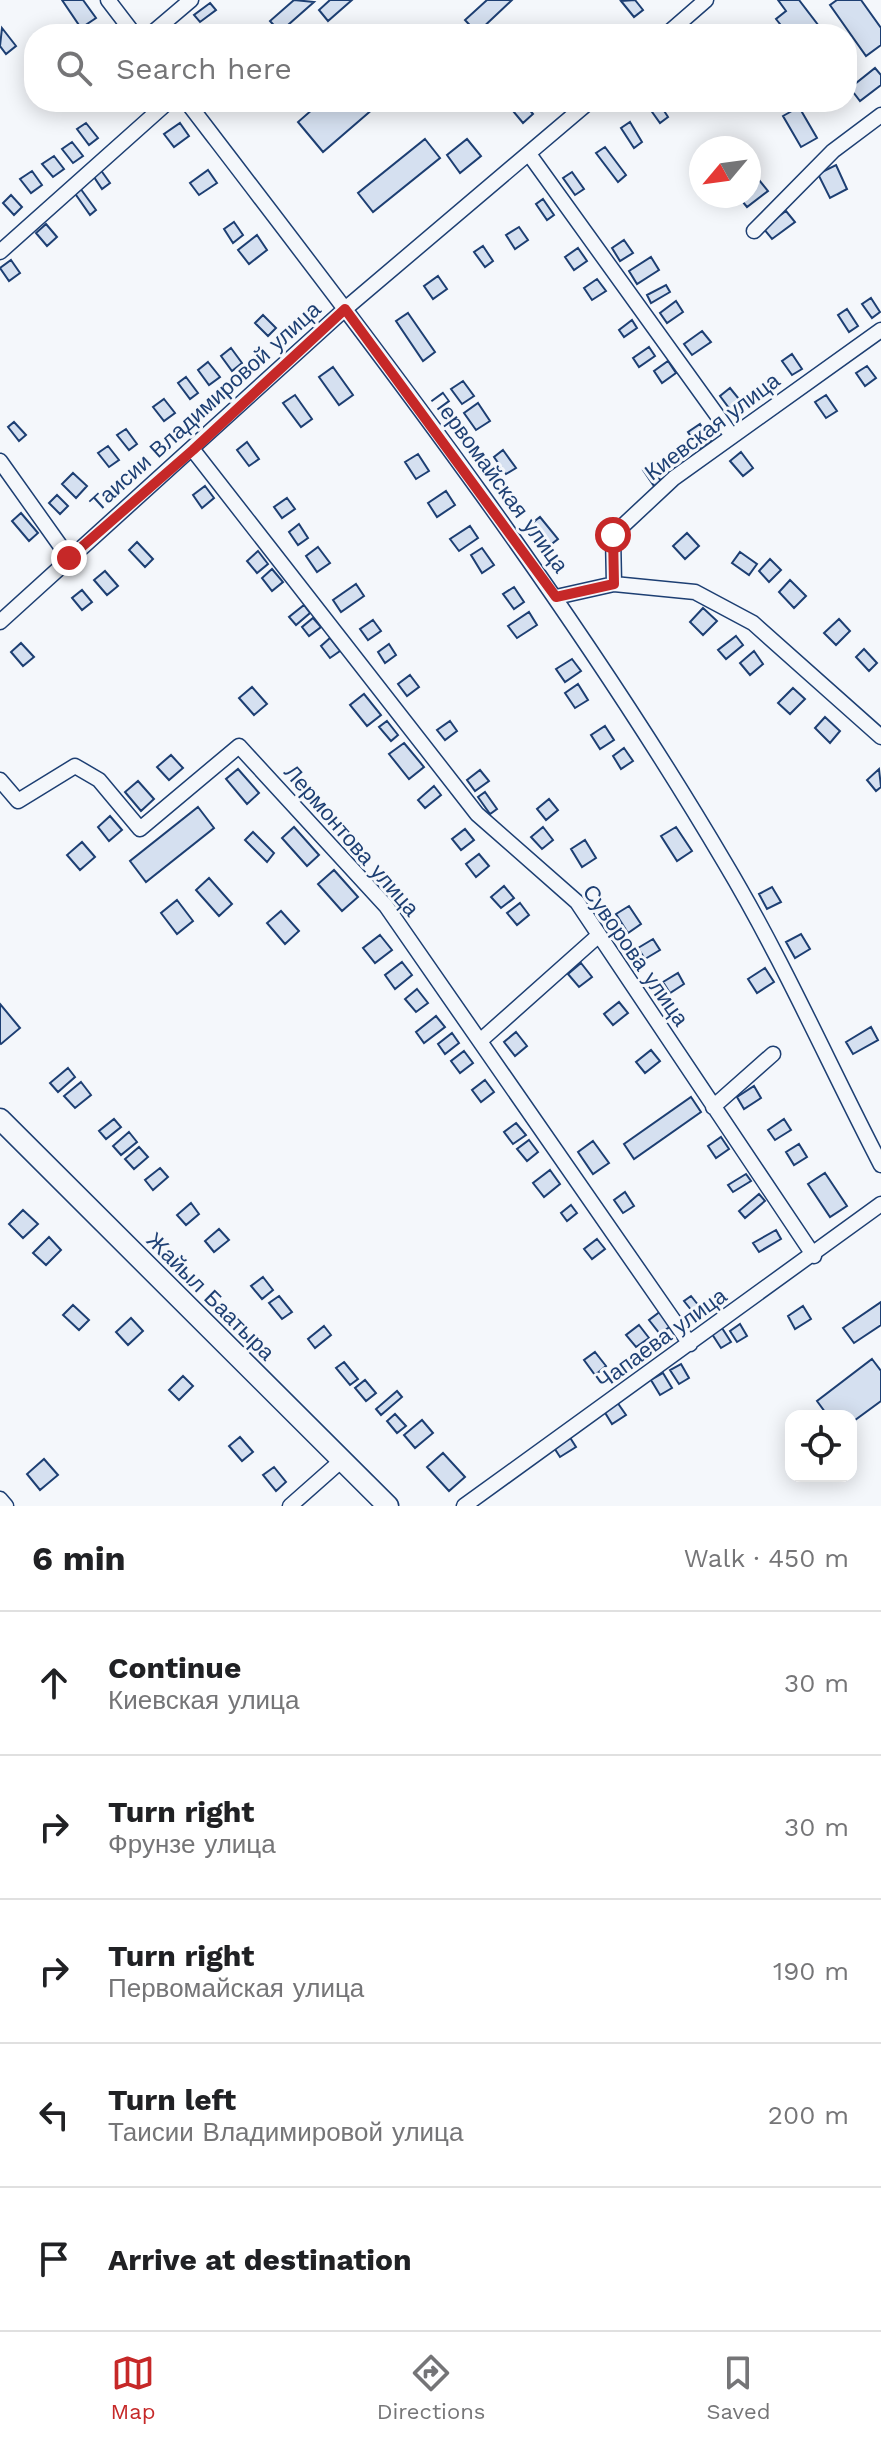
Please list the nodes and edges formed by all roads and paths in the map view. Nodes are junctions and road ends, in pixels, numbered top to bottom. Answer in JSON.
{"nodes":[{"id":1,"x":108,"y":0,"type":"edge"},
{"id":2,"x":191,"y":0,"type":"edge"},
{"id":3,"x":706,"y":0,"type":"edge"},
{"id":4,"x":126,"y":24,"type":"edge"},
{"id":5,"x":163,"y":24,"type":"edge"},
{"id":6,"x":678,"y":24,"type":"edge"},
{"id":7,"x":157,"y":112,"type":"edge"},
{"id":8,"x":195,"y":112,"type":"edge"},
{"id":9,"x":577,"y":112,"type":"edge"},
{"id":10,"x":881,"y":115,"type":"edge"},
{"id":11,"x":529,"y":154,"type":"junction"},
{"id":12,"x":754,"y":231,"type":"dead end"},
{"id":13,"x":0,"y":252,"type":"edge"},
{"id":14,"x":345,"y":309,"type":"junction"},
{"id":15,"x":881,"y":330,"type":"edge"},
{"id":16,"x":732,"y":436,"type":"junction"},
{"id":17,"x":193,"y":450,"type":"junction"},
{"id":18,"x":0,"y":461,"type":"edge"},
{"id":19,"x":69,"y":558,"type":"junction"},
{"id":20,"x":614,"y":584,"type":"junction"},
{"id":21,"x":556,"y":597,"type":"junction"},
{"id":22,"x":0,"y":622,"type":"edge"},
{"id":23,"x":881,"y":737,"type":"edge"},
{"id":24,"x":0,"y":780,"type":"edge"},
{"id":25,"x":599,"y":935,"type":"junction"},
{"id":26,"x":480,"y":1041,"type":"junction"},
{"id":27,"x":773,"y":1054,"type":"dead end"},
{"id":28,"x":713,"y":1107,"type":"junction"},
{"id":29,"x":0,"y":1119,"type":"edge"},
{"id":30,"x":881,"y":1165,"type":"edge"},
{"id":31,"x":881,"y":1204,"type":"edge"},
{"id":32,"x":814,"y":1256,"type":"junction"},
{"id":33,"x":690,"y":1344,"type":"junction"},
{"id":34,"x":342,"y":1460,"type":"junction"},
{"id":35,"x":0,"y":1499,"type":"edge"},
{"id":36,"x":6,"y":1506,"type":"edge"},
{"id":37,"x":290,"y":1506,"type":"edge"},
{"id":38,"x":388,"y":1506,"type":"edge"},
{"id":39,"x":464,"y":1506,"type":"edge"}],
"edges":[{"from":1,"to":4,"type":"street"},
{"from":2,"to":5,"type":"street"},
{"from":3,"to":6,"type":"street"},
{"from":7,"to":13,"type":"street"},
{"from":8,"to":14,"type":"street","name":"Первомайская улица"},
{"from":9,"to":11,"type":"street","name":"Таисии Владимировой улица"},
{"from":10,"to":12,"type":"street"},
{"from":11,"to":14,"type":"street","name":"Таисии Владимировой улица"},
{"from":11,"to":16,"type":"street"},
{"from":14,"to":17,"type":"street","name":"Таисии Владимировой улица"},
{"from":14,"to":21,"type":"street","name":"Первомайская улица"},
{"from":15,"to":16,"type":"street","name":"Киевская улица"},
{"from":16,"to":20,"type":"street","name":"Киевская улица"},
{"from":17,"to":19,"type":"street","name":"Таисии Владимировой улица"},
{"from":17,"to":25,"type":"street","name":"Суворова улица"},
{"from":18,"to":19,"type":"street"},
{"from":19,"to":22,"type":"street","name":"Таисии Владимировой улица"},
{"from":20,"to":21,"type":"street"},
{"from":20,"to":23,"type":"street"},
{"from":21,"to":30,"type":"street","name":"Первомайская улица"},
{"from":24,"to":26,"type":"street","name":"Лермонтова улица"},
{"from":25,"to":26,"type":"street"},
{"from":25,"to":28,"type":"street","name":"Суворова улица"},
{"from":26,"to":33,"type":"street","name":"Лермонтова улица"},
{"from":27,"to":28,"type":"street"},
{"from":28,"to":32,"type":"street","name":"Суворова улица"},
{"from":29,"to":34,"type":"highway","name":"Жайыл Баатыра"},
{"from":31,"to":32,"type":"street","name":"Чапаева улица"},
{"from":32,"to":33,"type":"street","name":"Чапаева улица"},
{"from":33,"to":39,"type":"street","name":"Чапаева улица"},
{"from":34,"to":37,"type":"street"},
{"from":34,"to":38,"type":"highway","name":"Жайыл Баатыра"},
{"from":35,"to":36,"type":"street"}]}
